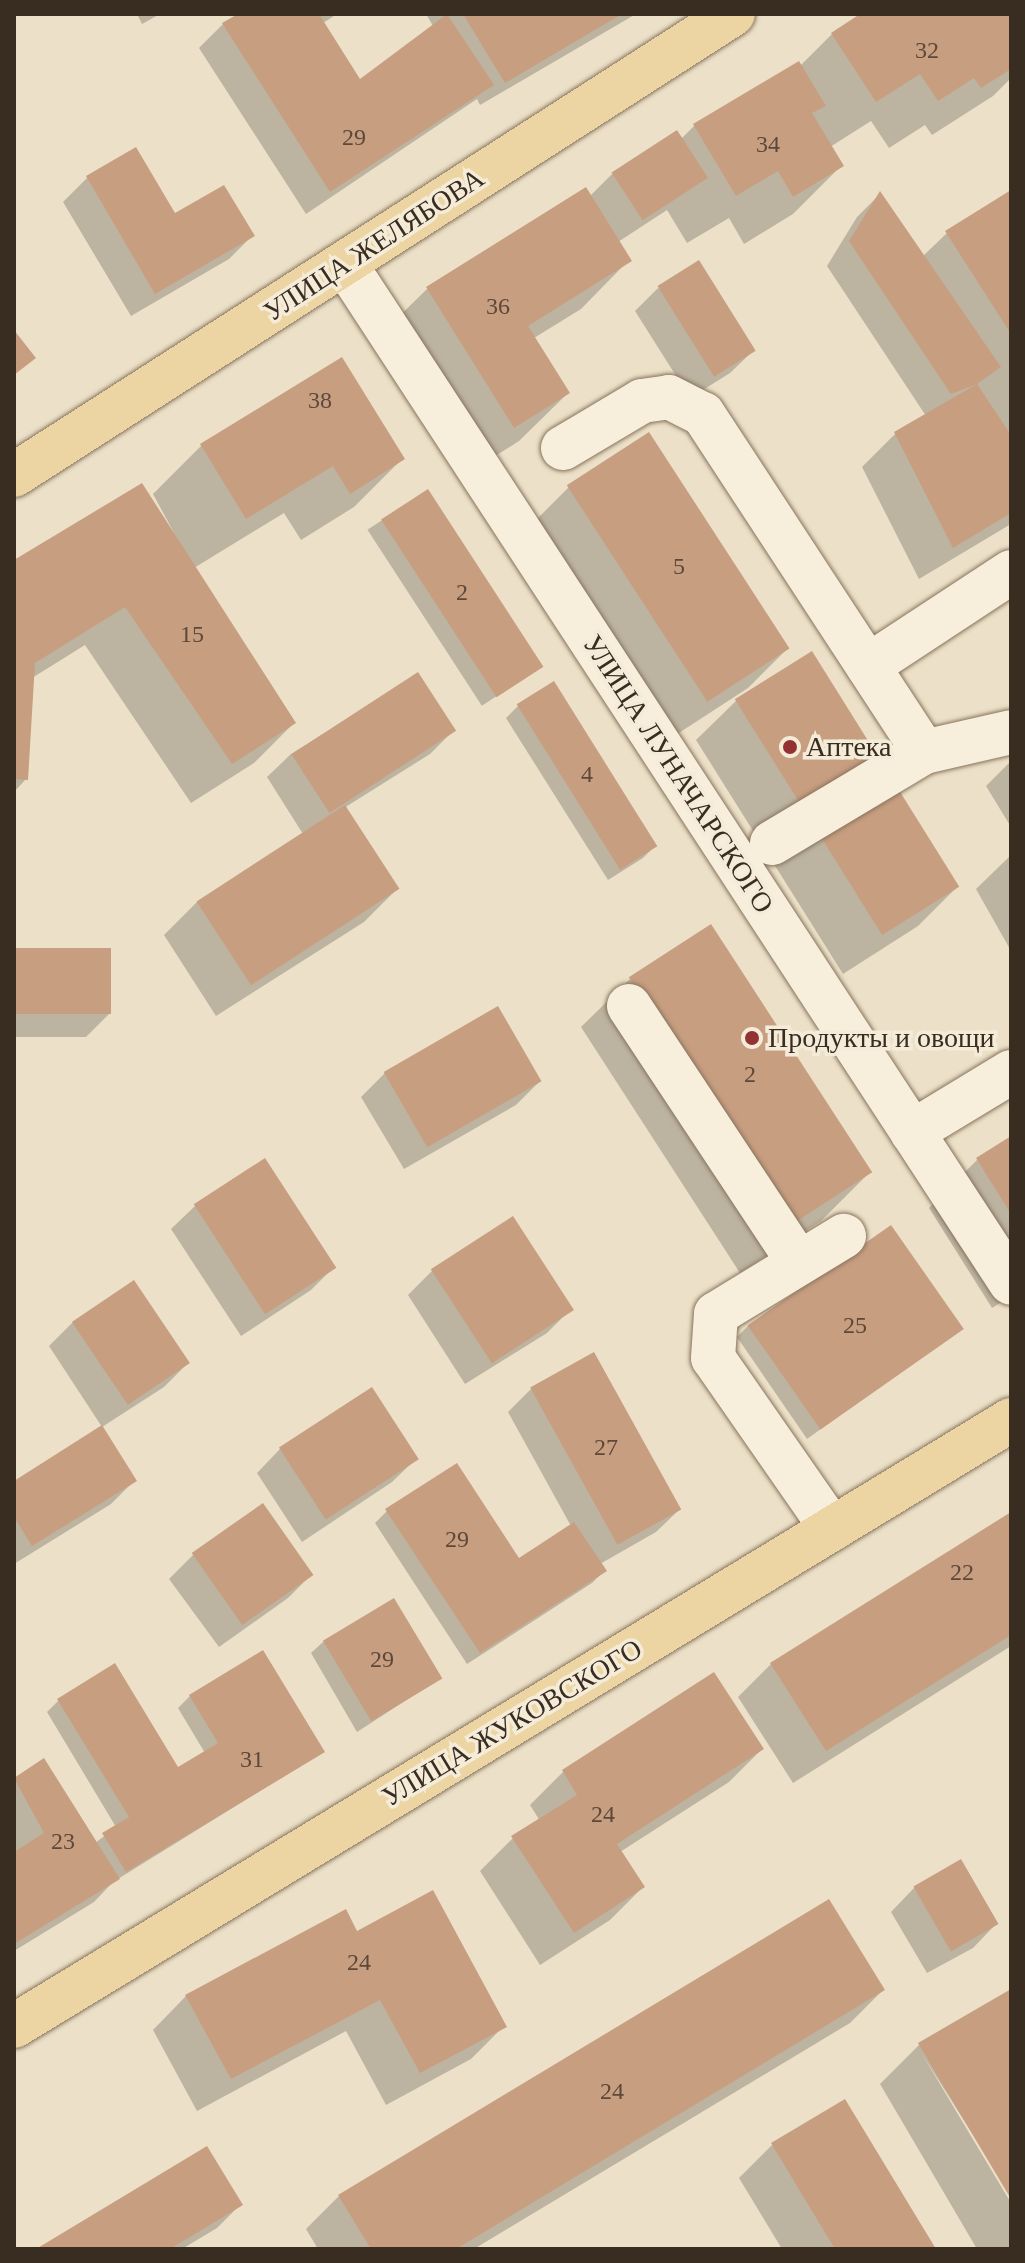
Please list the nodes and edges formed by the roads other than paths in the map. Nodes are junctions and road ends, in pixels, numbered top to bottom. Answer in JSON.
{"nodes":[{"id":1,"x":733,"y":14,"type":"edge"},
{"id":2,"x":345,"y":264,"type":"junction"},
{"id":3,"x":563,"y":448,"type":"dead end"},
{"id":4,"x":14,"y":475,"type":"edge"},
{"id":5,"x":1011,"y":572,"type":"edge"},
{"id":6,"x":868,"y":666,"type":"junction"},
{"id":7,"x":1011,"y":732,"type":"edge"},
{"id":8,"x":924,"y":752,"type":"junction"},
{"id":9,"x":772,"y":843,"type":"dead end"},
{"id":10,"x":629,"y":1006,"type":"dead end"},
{"id":11,"x":1011,"y":1072,"type":"edge"},
{"id":12,"x":912,"y":1132,"type":"junction"},
{"id":13,"x":844,"y":1236,"type":"dead end"},
{"id":14,"x":799,"y":1263,"type":"junction"},
{"id":15,"x":1011,"y":1283,"type":"edge"},
{"id":16,"x":1011,"y":1420,"type":"edge"},
{"id":17,"x":832,"y":1529,"type":"junction"},
{"id":18,"x":14,"y":2026,"type":"edge"}],
"edges":[{"from":1,"to":2,"type":"main road","name":"УЛИЦА ЖЕЛЯБОВА"},
{"from":2,"to":4,"type":"main road","name":"УЛИЦА ЖЕЛЯБОВА"},
{"from":2,"to":12,"type":"street","name":"УЛИЦА ЛУНАЧАРСКОГО"},
{"from":3,"to":6,"type":"street"},
{"from":5,"to":6,"type":"street"},
{"from":6,"to":8,"type":"street"},
{"from":7,"to":8,"type":"street"},
{"from":8,"to":9,"type":"street"},
{"from":10,"to":14,"type":"street"},
{"from":11,"to":12,"type":"street"},
{"from":12,"to":15,"type":"street","name":"УЛИЦА ЛУНАЧАРСКОГО"},
{"from":13,"to":14,"type":"street"},
{"from":14,"to":17,"type":"street"},
{"from":16,"to":17,"type":"main road","name":"УЛИЦА ЖУКОВСКОГО"},
{"from":17,"to":18,"type":"main road","name":"УЛИЦА ЖУКОВСКОГО"}]}
